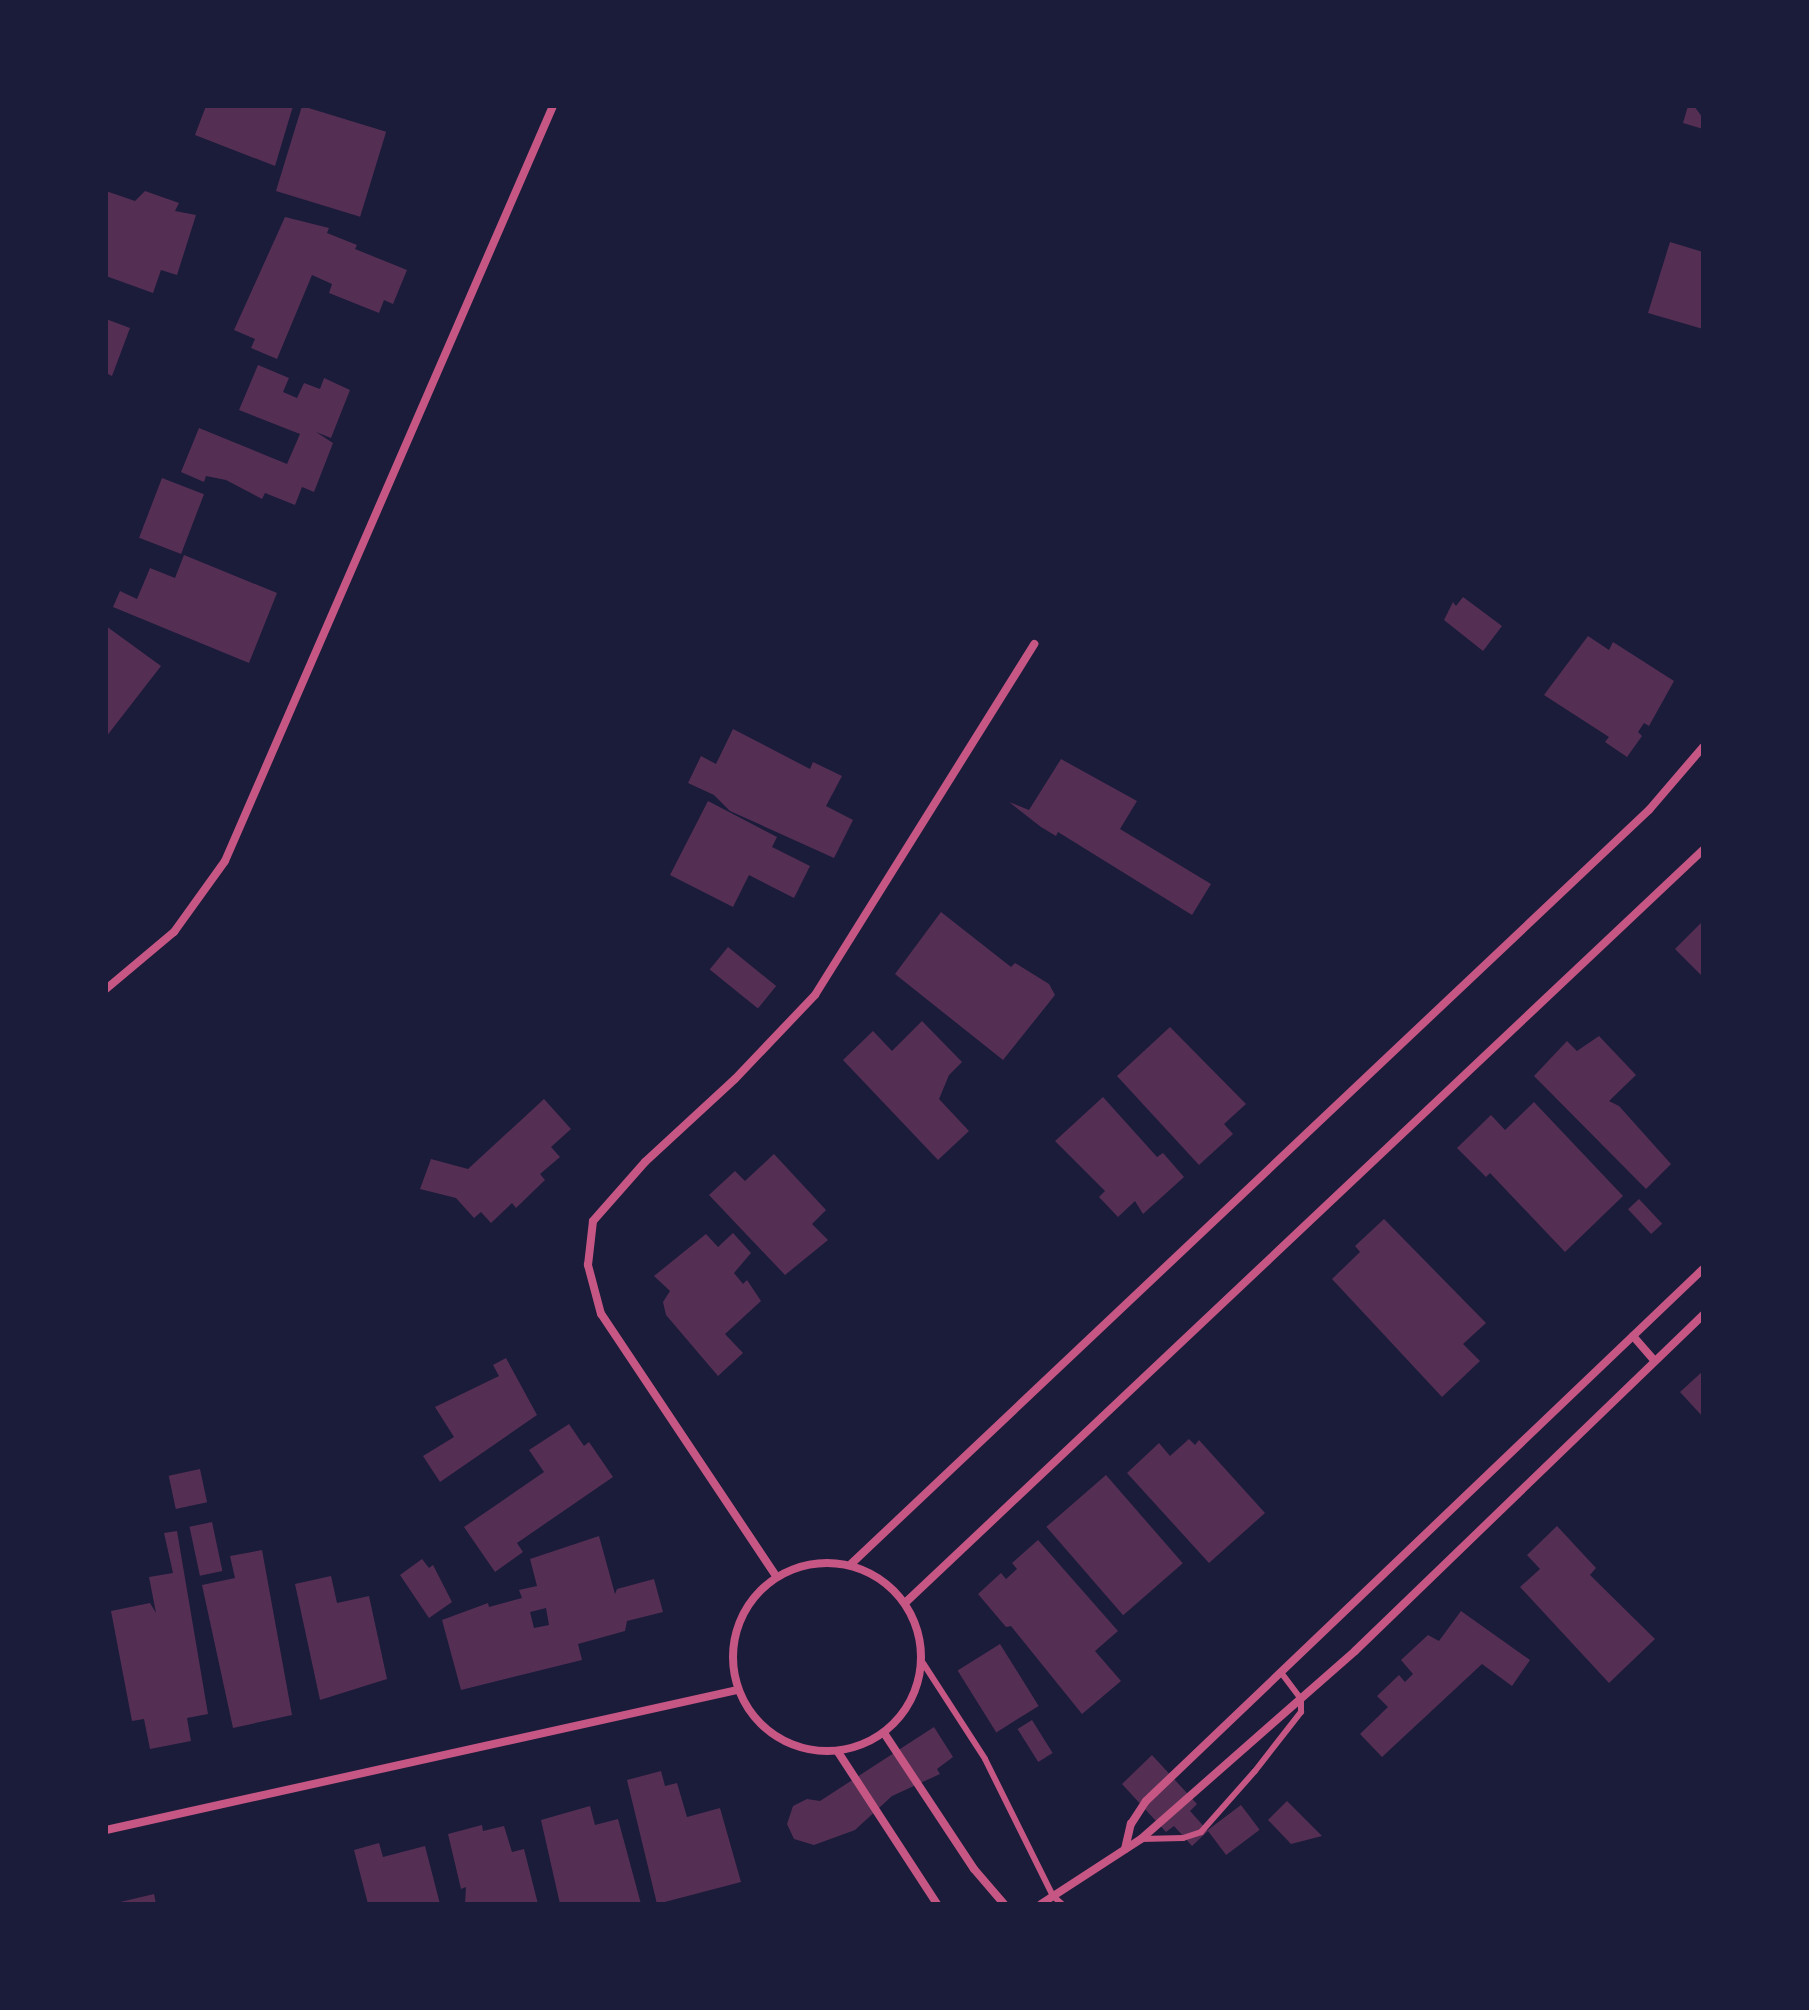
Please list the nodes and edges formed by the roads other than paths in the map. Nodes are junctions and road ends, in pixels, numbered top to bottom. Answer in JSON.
{"nodes":[{"id":1,"x":553,"y":106,"type":"edge"},
{"id":2,"x":1034,"y":644,"type":"dead end"},
{"id":3,"x":1703,"y":747,"type":"edge"},
{"id":4,"x":1703,"y":850,"type":"edge"},
{"id":5,"x":106,"y":989,"type":"edge"},
{"id":6,"x":1703,"y":1269,"type":"edge"},
{"id":7,"x":1703,"y":1315,"type":"edge"},
{"id":8,"x":1633,"y":1336,"type":"junction"},
{"id":9,"x":1655,"y":1361,"type":"junction"},
{"id":10,"x":851,"y":1564,"type":"junction"},
{"id":11,"x":776,"y":1576,"type":"junction"},
{"id":12,"x":905,"y":1603,"type":"junction"},
{"id":13,"x":923,"y":1663,"type":"junction"},
{"id":14,"x":1282,"y":1674,"type":"junction"},
{"id":15,"x":737,"y":1690,"type":"junction"},
{"id":16,"x":1301,"y":1699,"type":"junction"},
{"id":17,"x":884,"y":1733,"type":"junction"},
{"id":18,"x":838,"y":1752,"type":"junction"},
{"id":19,"x":106,"y":1830,"type":"edge"},
{"id":20,"x":1141,"y":1839,"type":"junction"},
{"id":21,"x":1125,"y":1850,"type":"junction"},
{"id":22,"x":1053,"y":1896,"type":"junction"},
{"id":23,"x":937,"y":1904,"type":"edge"},
{"id":24,"x":1004,"y":1904,"type":"edge"},
{"id":25,"x":1041,"y":1904,"type":"edge"},
{"id":26,"x":1062,"y":1904,"type":"edge"}],
"edges":[{"from":1,"to":5,"type":"street"},
{"from":2,"to":11,"type":"street"},
{"from":3,"to":10,"type":"street"},
{"from":4,"to":12,"type":"street"},
{"from":6,"to":8,"type":"street"},
{"from":7,"to":9,"type":"street"},
{"from":8,"to":9,"type":"street"},
{"from":8,"to":14,"type":"street"},
{"from":9,"to":16,"type":"street"},
{"from":10,"to":11,"type":"street"},
{"from":10,"to":12,"type":"street"},
{"from":11,"to":15,"type":"street"},
{"from":12,"to":13,"type":"street"},
{"from":13,"to":17,"type":"street"},
{"from":13,"to":22,"type":"lane"},
{"from":14,"to":16,"type":"lane"},
{"from":14,"to":21,"type":"street"},
{"from":15,"to":18,"type":"street"},
{"from":15,"to":19,"type":"street"},
{"from":16,"to":20,"type":"street"},
{"from":16,"to":20,"type":"lane"},
{"from":17,"to":18,"type":"street"},
{"from":17,"to":24,"type":"street"},
{"from":18,"to":23,"type":"street"},
{"from":20,"to":21,"type":"street"},
{"from":21,"to":22,"type":"street"},
{"from":22,"to":25,"type":"street"},
{"from":22,"to":26,"type":"lane"}]}
